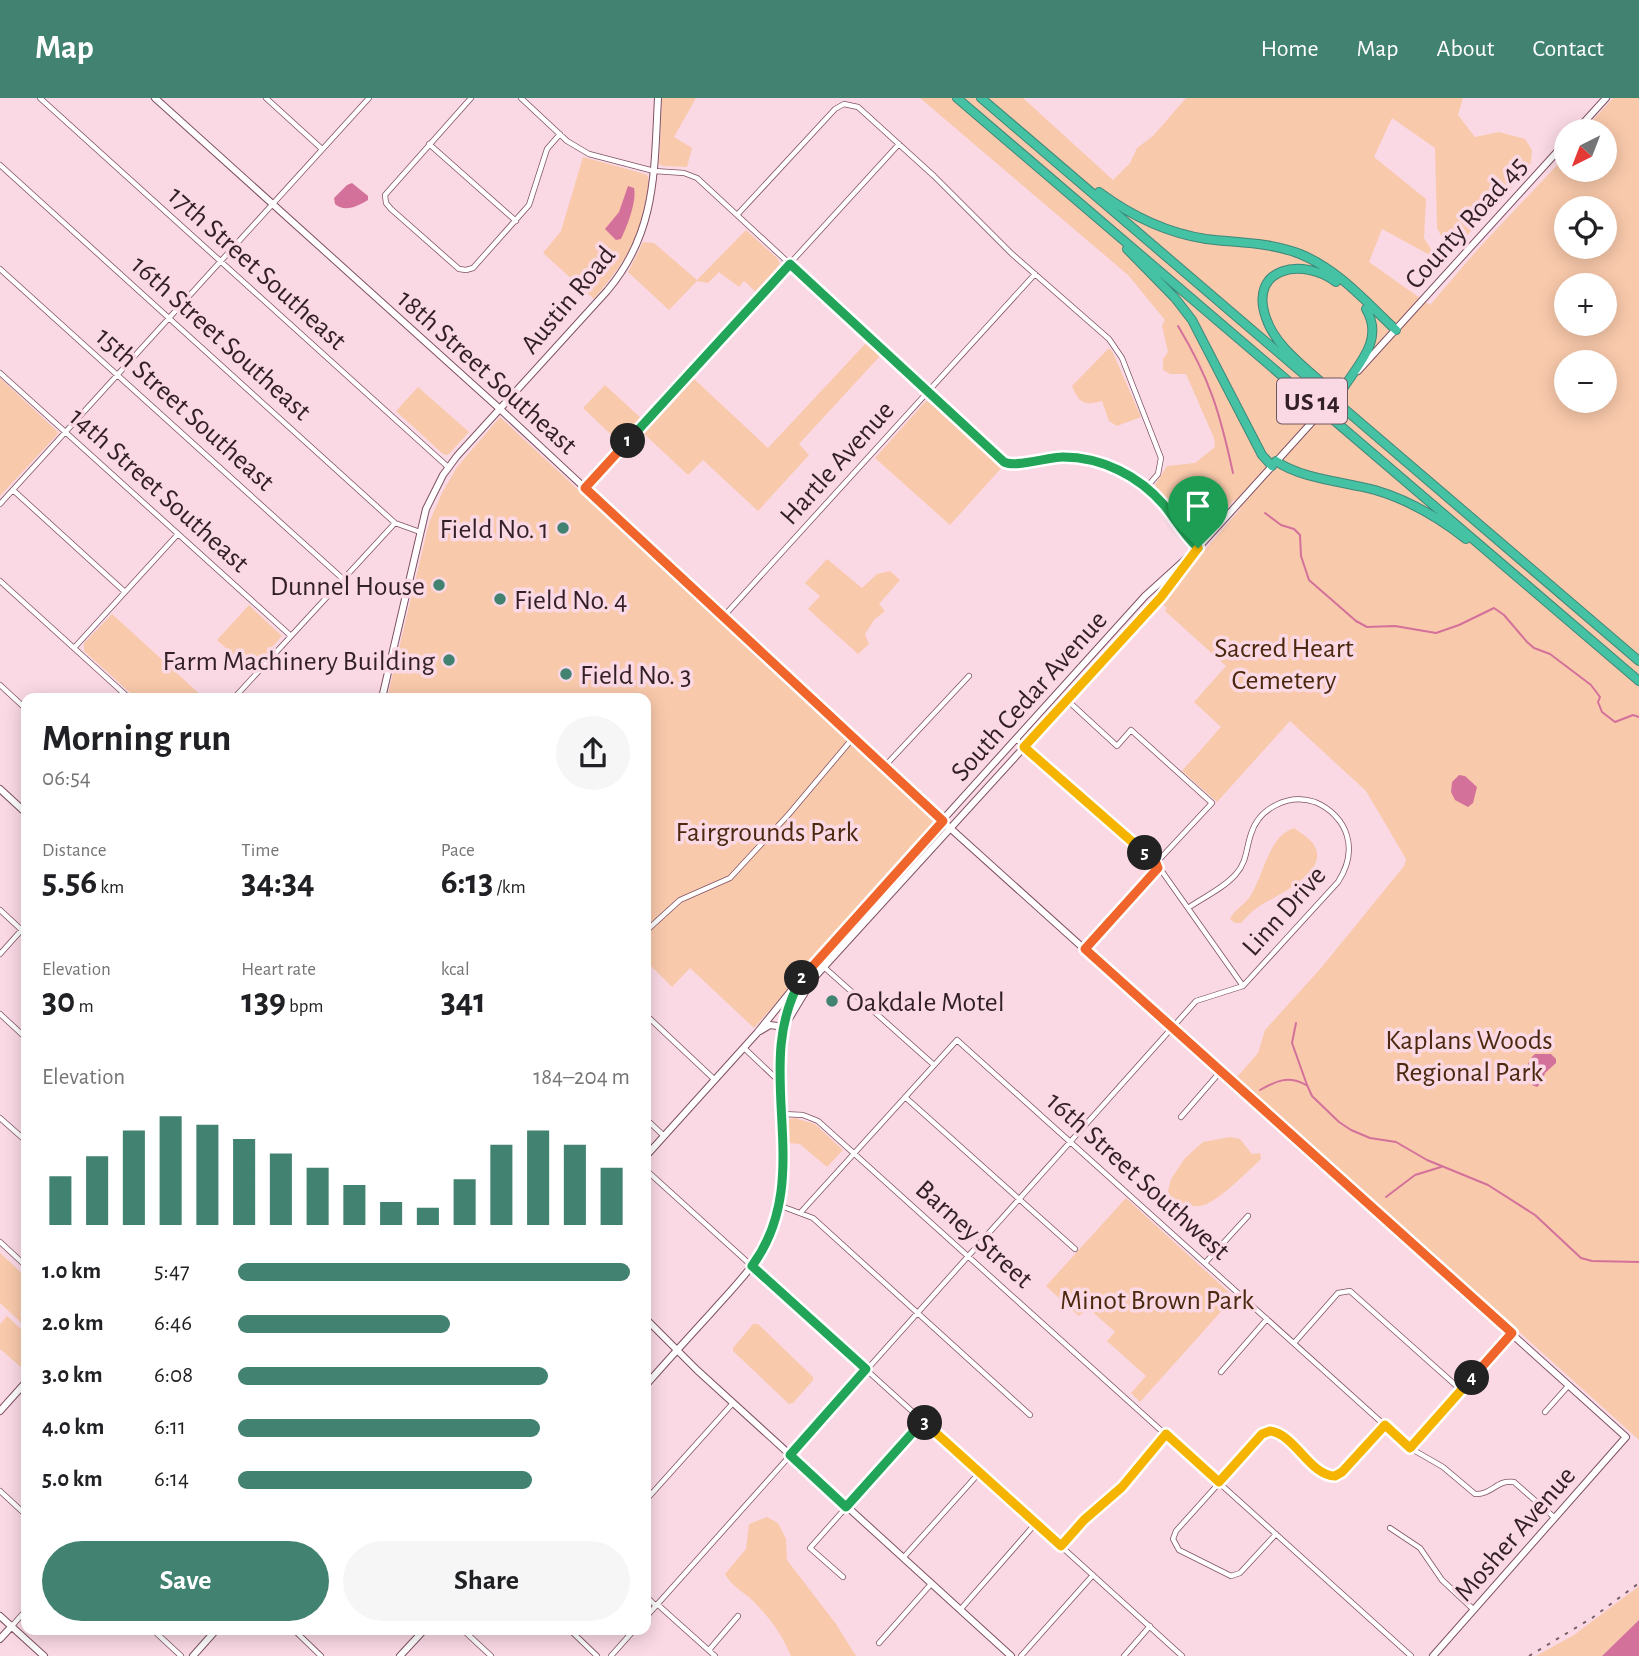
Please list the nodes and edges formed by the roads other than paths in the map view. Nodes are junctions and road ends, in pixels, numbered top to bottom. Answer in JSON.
{"nodes":[{"id":1,"x":40,"y":98,"type":"edge"},
{"id":2,"x":155,"y":98,"type":"edge"},
{"id":3,"x":266,"y":98,"type":"edge"},
{"id":4,"x":369,"y":98,"type":"edge"},
{"id":5,"x":471,"y":98,"type":"edge"},
{"id":6,"x":521,"y":98,"type":"edge"},
{"id":7,"x":658,"y":98,"type":"edge"},
{"id":8,"x":957,"y":98,"type":"edge"},
{"id":9,"x":981,"y":98,"type":"edge"},
{"id":10,"x":1606,"y":98,"type":"edge"},
{"id":11,"x":1587,"y":119,"type":"edge"},
{"id":12,"x":1022,"y":133,"type":"junction"},
{"id":13,"x":560,"y":134,"type":"junction"},
{"id":14,"x":429,"y":144,"type":"junction"},
{"id":15,"x":899,"y":144,"type":"junction"},
{"id":16,"x":322,"y":149,"type":"junction"},
{"id":17,"x":1554,"y":155,"type":"edge"},
{"id":18,"x":0,"y":165,"type":"edge"},
{"id":19,"x":654,"y":171,"type":"junction"},
{"id":20,"x":1074,"y":198,"type":"junction"},
{"id":21,"x":272,"y":204,"type":"junction"},
{"id":22,"x":737,"y":215,"type":"junction"},
{"id":23,"x":516,"y":221,"type":"junction"},
{"id":24,"x":220,"y":261,"type":"junction"},
{"id":25,"x":790,"y":264,"type":"junction"},
{"id":26,"x":0,"y":269,"type":"edge"},
{"id":27,"x":1035,"y":274,"type":"junction"},
{"id":28,"x":1366,"y":309,"type":"junction"},
{"id":29,"x":169,"y":318,"type":"junction"},
{"id":30,"x":1394,"y":332,"type":"junction"},
{"id":31,"x":0,"y":373,"type":"edge"},
{"id":32,"x":117,"y":375,"type":"junction"},
{"id":33,"x":1344,"y":387,"type":"junction"},
{"id":34,"x":928,"y":392,"type":"junction"},
{"id":35,"x":500,"y":408,"type":"junction"},
{"id":36,"x":65,"y":432,"type":"junction"},
{"id":37,"x":1377,"y":437,"type":"junction"},
{"id":38,"x":1274,"y":464,"type":"junction"},
{"id":39,"x":448,"y":467,"type":"junction"},
{"id":40,"x":585,"y":488,"type":"junction"},
{"id":41,"x":1146,"y":488,"type":"junction"},
{"id":42,"x":13,"y":490,"type":"junction"},
{"id":43,"x":0,"y":504,"type":"edge"},
{"id":44,"x":395,"y":523,"type":"junction"},
{"id":45,"x":421,"y":532,"type":"junction"},
{"id":46,"x":178,"y":534,"type":"junction"},
{"id":47,"x":1198,"y":548,"type":"junction"},
{"id":48,"x":343,"y":579,"type":"junction"},
{"id":49,"x":0,"y":581,"type":"edge"},
{"id":50,"x":125,"y":592,"type":"junction"},
{"id":51,"x":1550,"y":604,"type":"junction"},
{"id":52,"x":723,"y":617,"type":"junction"},
{"id":53,"x":291,"y":636,"type":"junction"},
{"id":54,"x":74,"y":648,"type":"junction"},
{"id":55,"x":1639,"y":662,"type":"edge"},
{"id":56,"x":969,"y":676,"type":"dead end"},
{"id":57,"x":1639,"y":681,"type":"edge"},
{"id":58,"x":0,"y":685,"type":"edge"},
{"id":59,"x":124,"y":693,"type":"edge"},
{"id":60,"x":239,"y":693,"type":"edge"},
{"id":61,"x":383,"y":693,"type":"edge"},
{"id":62,"x":1067,"y":700,"type":"junction"},
{"id":63,"x":21,"y":704,"type":"edge"},
{"id":64,"x":853,"y":738,"type":"junction"},
{"id":65,"x":1017,"y":740,"type":"junction"},
{"id":66,"x":1024,"y":747,"type":"junction"},
{"id":67,"x":884,"y":767,"type":"junction"},
{"id":68,"x":0,"y":789,"type":"edge"},
{"id":69,"x":21,"y":808,"type":"edge"},
{"id":70,"x":943,"y":821,"type":"junction"},
{"id":71,"x":950,"y":828,"type":"junction"},
{"id":72,"x":1157,"y":866,"type":"junction"},
{"id":73,"x":1188,"y":908,"type":"junction"},
{"id":74,"x":0,"y":910,"type":"edge"},
{"id":75,"x":651,"y":926,"type":"edge"},
{"id":76,"x":21,"y":929,"type":"edge"},
{"id":77,"x":21,"y":935,"type":"edge"},
{"id":78,"x":1085,"y":949,"type":"junction"},
{"id":79,"x":0,"y":954,"type":"edge"},
{"id":80,"x":816,"y":960,"type":"junction"},
{"id":81,"x":824,"y":967,"type":"junction"},
{"id":82,"x":802,"y":978,"type":"junction"},
{"id":83,"x":1243,"y":986,"type":"junction"},
{"id":84,"x":0,"y":1014,"type":"edge"},
{"id":85,"x":651,"y":1020,"type":"edge"},
{"id":86,"x":784,"y":1027,"type":"junction"},
{"id":87,"x":1172,"y":1027,"type":"junction"},
{"id":88,"x":21,"y":1033,"type":"edge"},
{"id":89,"x":757,"y":1033,"type":"junction"},
{"id":90,"x":744,"y":1048,"type":"junction"},
{"id":91,"x":934,"y":1065,"type":"junction"},
{"id":92,"x":1221,"y":1071,"type":"junction"},
{"id":93,"x":715,"y":1080,"type":"junction"},
{"id":94,"x":781,"y":1083,"type":"junction"},
{"id":95,"x":905,"y":1097,"type":"junction"},
{"id":96,"x":783,"y":1114,"type":"junction"},
{"id":97,"x":1181,"y":1116,"type":"dead end"},
{"id":98,"x":1,"y":1121,"type":"edge"},
{"id":99,"x":651,"y":1124,"type":"edge"},
{"id":100,"x":664,"y":1136,"type":"junction"},
{"id":101,"x":21,"y":1137,"type":"edge"},
{"id":102,"x":1070,"y":1141,"type":"junction"},
{"id":103,"x":651,"y":1150,"type":"edge"},
{"id":104,"x":855,"y":1153,"type":"junction"},
{"id":105,"x":651,"y":1175,"type":"edge"},
{"id":106,"x":1019,"y":1199,"type":"junction"},
{"id":107,"x":781,"y":1206,"type":"junction"},
{"id":108,"x":801,"y":1212,"type":"junction"},
{"id":109,"x":1248,"y":1216,"type":"dead end"},
{"id":110,"x":0,"y":1242,"type":"edge"},
{"id":111,"x":1075,"y":1249,"type":"dead end"},
{"id":112,"x":968,"y":1255,"type":"junction"},
{"id":113,"x":21,"y":1261,"type":"edge"},
{"id":114,"x":1205,"y":1263,"type":"junction"},
{"id":115,"x":752,"y":1266,"type":"junction"},
{"id":116,"x":917,"y":1312,"type":"junction"},
{"id":117,"x":1268,"y":1319,"type":"junction"},
{"id":118,"x":651,"y":1324,"type":"edge"},
{"id":119,"x":1512,"y":1333,"type":"junction"},
{"id":120,"x":1294,"y":1343,"type":"junction"},
{"id":121,"x":677,"y":1350,"type":"junction"},
{"id":122,"x":866,"y":1369,"type":"junction"},
{"id":123,"x":1221,"y":1372,"type":"dead end"},
{"id":124,"x":651,"y":1379,"type":"edge"},
{"id":125,"x":1569,"y":1385,"type":"junction"},
{"id":126,"x":1461,"y":1390,"type":"junction"},
{"id":127,"x":21,"y":1391,"type":"edge"},
{"id":128,"x":733,"y":1403,"type":"junction"},
{"id":129,"x":0,"y":1411,"type":"edge"},
{"id":130,"x":1545,"y":1412,"type":"dead end"},
{"id":131,"x":1030,"y":1415,"type":"dead end"},
{"id":132,"x":923,"y":1421,"type":"junction"},
{"id":133,"x":1385,"y":1425,"type":"junction"},
{"id":134,"x":1166,"y":1434,"type":"junction"},
{"id":135,"x":1626,"y":1437,"type":"joint"},
{"id":136,"x":1410,"y":1448,"type":"junction"},
{"id":137,"x":790,"y":1455,"type":"junction"},
{"id":138,"x":979,"y":1472,"type":"junction"},
{"id":139,"x":1219,"y":1482,"type":"junction"},
{"id":140,"x":0,"y":1491,"type":"edge"},
{"id":141,"x":651,"y":1494,"type":"edge"},
{"id":142,"x":846,"y":1507,"type":"junction"},
{"id":143,"x":21,"y":1510,"type":"edge"},
{"id":144,"x":1555,"y":1518,"type":"junction"},
{"id":145,"x":1036,"y":1523,"type":"junction"},
{"id":146,"x":1390,"y":1528,"type":"dead end"},
{"id":147,"x":1276,"y":1534,"type":"junction"},
{"id":148,"x":1061,"y":1546,"type":"junction"},
{"id":149,"x":903,"y":1558,"type":"junction"},
{"id":150,"x":1093,"y":1575,"type":"junction"},
{"id":151,"x":842,"y":1577,"type":"dead end"},
{"id":152,"x":932,"y":1584,"type":"junction"},
{"id":153,"x":651,"y":1600,"type":"edge"},
{"id":154,"x":657,"y":1605,"type":"junction"},
{"id":155,"x":1474,"y":1609,"type":"junction"},
{"id":156,"x":960,"y":1610,"type":"junction"},
{"id":157,"x":651,"y":1612,"type":"edge"},
{"id":158,"x":0,"y":1616,"type":"edge"},
{"id":159,"x":21,"y":1616,"type":"edge"},
{"id":160,"x":738,"y":1616,"type":"dead end"},
{"id":161,"x":12,"y":1626,"type":"junction"},
{"id":162,"x":1150,"y":1626,"type":"junction"},
{"id":163,"x":21,"y":1634,"type":"edge"},
{"id":164,"x":22,"y":1635,"type":"edge"},
{"id":165,"x":158,"y":1635,"type":"edge"},
{"id":166,"x":212,"y":1635,"type":"edge"},
{"id":167,"x":299,"y":1635,"type":"edge"},
{"id":168,"x":419,"y":1635,"type":"edge"},
{"id":169,"x":468,"y":1635,"type":"edge"},
{"id":170,"x":575,"y":1635,"type":"edge"},
{"id":171,"x":630,"y":1635,"type":"edge"},
{"id":172,"x":0,"y":1639,"type":"edge"},
{"id":173,"x":879,"y":1643,"type":"dead end"},
{"id":174,"x":709,"y":1650,"type":"junction"},
{"id":175,"x":44,"y":1656,"type":"edge"},
{"id":176,"x":181,"y":1656,"type":"edge"},
{"id":177,"x":193,"y":1656,"type":"edge"},
{"id":178,"x":321,"y":1656,"type":"edge"},
{"id":179,"x":400,"y":1656,"type":"edge"},
{"id":180,"x":491,"y":1656,"type":"edge"},
{"id":181,"x":597,"y":1656,"type":"edge"},
{"id":182,"x":611,"y":1656,"type":"edge"},
{"id":183,"x":715,"y":1656,"type":"edge"},
{"id":184,"x":1011,"y":1656,"type":"edge"},
{"id":185,"x":1021,"y":1656,"type":"edge"},
{"id":186,"x":1124,"y":1656,"type":"edge"},
{"id":187,"x":1182,"y":1656,"type":"edge"},
{"id":188,"x":1411,"y":1656,"type":"edge"},
{"id":189,"x":1433,"y":1656,"type":"edge"}],
"edges":[{"from":1,"to":24,"type":"street","name":"17th Street Southeast"},
{"from":2,"to":21,"type":"street","name":"18th Street Southeast"},
{"from":3,"to":16,"type":"street"},
{"from":4,"to":16,"type":"street"},
{"from":5,"to":14,"type":"street"},
{"from":6,"to":13,"type":"street"},
{"from":7,"to":19,"type":"street","name":"Austin Road"},
{"from":8,"to":20,"type":"highway","number":"US 14"},
{"from":9,"to":12,"type":"highway","number":"US 14"},
{"from":10,"to":11,"type":"street"},
{"from":12,"to":30,"type":"highway"},
{"from":12,"to":37,"type":"highway","number":"US 14"},
{"from":13,"to":19,"type":"street"},
{"from":13,"to":23,"type":"street"},
{"from":14,"to":23,"type":"street"},
{"from":14,"to":23,"type":"street"},
{"from":15,"to":22,"type":"street"},
{"from":15,"to":25,"type":"street"},
{"from":15,"to":27,"type":"street"},
{"from":16,"to":21,"type":"street"},
{"from":17,"to":30,"type":"street","name":"County Road 45"},
{"from":18,"to":29,"type":"street","name":"16th Street Southeast"},
{"from":19,"to":22,"type":"street"},
{"from":19,"to":35,"type":"street","name":"Austin Road"},
{"from":20,"to":38,"type":"highway"},
{"from":20,"to":51,"type":"highway","number":"US 14"},
{"from":21,"to":24,"type":"street"},
{"from":21,"to":35,"type":"street","name":"18th Street Southeast"},
{"from":22,"to":25,"type":"street"},
{"from":24,"to":29,"type":"street"},
{"from":24,"to":39,"type":"street","name":"17th Street Southeast"},
{"from":25,"to":34,"type":"street"},
{"from":25,"to":40,"type":"street"},
{"from":26,"to":32,"type":"street","name":"15th Street Southeast"},
{"from":27,"to":34,"type":"street","name":"Hartle Avenue"},
{"from":27,"to":41,"type":"street"},
{"from":28,"to":30,"type":"highway"},
{"from":28,"to":33,"type":"highway"},
{"from":28,"to":37,"type":"highway"},
{"from":29,"to":32,"type":"street"},
{"from":29,"to":44,"type":"street","name":"16th Street Southeast"},
{"from":30,"to":33,"type":"street","name":"County Road 45"},
{"from":31,"to":36,"type":"street","name":"14th Street Southeast"},
{"from":32,"to":36,"type":"street"},
{"from":32,"to":48,"type":"street","name":"15th Street Southeast"},
{"from":33,"to":38,"type":"street","name":"South Cedar Avenue","bridge":true},
{"from":34,"to":41,"type":"street"},
{"from":34,"to":52,"type":"street","name":"Hartle Avenue"},
{"from":35,"to":39,"type":"street","name":"Austin Road"},
{"from":35,"to":40,"type":"street","name":"18th Street Southeast"},
{"from":36,"to":42,"type":"street"},
{"from":36,"to":46,"type":"street","name":"14th Street Southeast"},
{"from":37,"to":55,"type":"highway","number":"US 14"},
{"from":38,"to":47,"type":"street","name":"South Cedar Avenue"},
{"from":38,"to":51,"type":"highway"},
{"from":39,"to":45,"type":"street","name":"Austin Road"},
{"from":40,"to":52,"type":"street","name":"18th Street Southeast"},
{"from":41,"to":47,"type":"street"},
{"from":42,"to":43,"type":"street"},
{"from":42,"to":50,"type":"street"},
{"from":44,"to":45,"type":"street","name":"16th Street Southeast"},
{"from":44,"to":48,"type":"street"},
{"from":45,"to":61,"type":"street","name":"Austin Road"},
{"from":46,"to":50,"type":"street"},
{"from":46,"to":53,"type":"street","name":"14th Street Southeast"},
{"from":47,"to":62,"type":"street","name":"South Cedar Avenue"},
{"from":47,"to":65,"type":"street","name":"South Cedar Avenue"},
{"from":48,"to":53,"type":"street"},
{"from":49,"to":54,"type":"street"},
{"from":50,"to":54,"type":"street"},
{"from":51,"to":57,"type":"highway","number":"US 14"},
{"from":52,"to":64,"type":"street","name":"18th Street Southeast"},
{"from":53,"to":60,"type":"street"},
{"from":54,"to":59,"type":"street"},
{"from":56,"to":67,"type":"street"},
{"from":58,"to":63,"type":"street"},
{"from":62,"to":66,"type":"street","name":"South Cedar Avenue"},
{"from":62,"to":72,"type":"street"},
{"from":64,"to":67,"type":"street","name":"18th Street Southeast"},
{"from":64,"to":75,"type":"street"},
{"from":65,"to":66,"type":"street"},
{"from":65,"to":70,"type":"street","name":"South Cedar Avenue"},
{"from":66,"to":71,"type":"street","name":"South Cedar Avenue"},
{"from":66,"to":72,"type":"street"},
{"from":67,"to":70,"type":"street","name":"18th Street Southeast"},
{"from":68,"to":69,"type":"street"},
{"from":70,"to":71,"type":"street","name":"18th Street Southeast"},
{"from":70,"to":80,"type":"street","name":"South Cedar Avenue"},
{"from":71,"to":78,"type":"street","name":"18th Street Southeast"},
{"from":71,"to":81,"type":"street","name":"South Cedar Avenue"},
{"from":72,"to":73,"type":"street"},
{"from":72,"to":78,"type":"street"},
{"from":73,"to":83,"type":"street"},
{"from":73,"to":83,"type":"street","name":"Linn Drive"},
{"from":74,"to":76,"type":"street"},
{"from":77,"to":79,"type":"street"},
{"from":78,"to":87,"type":"street","name":"18th Street Southeast"},
{"from":80,"to":81,"type":"street"},
{"from":80,"to":82,"type":"street","name":"South Cedar Avenue"},
{"from":81,"to":86,"type":"street","name":"South Cedar Avenue"},
{"from":81,"to":91,"type":"street"},
{"from":82,"to":86,"type":"street"},
{"from":82,"to":89,"type":"street","name":"South Cedar Avenue"},
{"from":83,"to":87,"type":"street","name":"Linn Drive"},
{"from":84,"to":88,"type":"street"},
{"from":85,"to":93,"type":"street"},
{"from":86,"to":89,"type":"street"},
{"from":86,"to":94,"type":"street"},
{"from":87,"to":92,"type":"street","name":"18th Street Southeast"},
{"from":87,"to":102,"type":"street","name":"Linn Drive"},
{"from":89,"to":90,"type":"street","name":"South Cedar Avenue"},
{"from":90,"to":93,"type":"street","name":"South Cedar Avenue"},
{"from":90,"to":94,"type":"street"},
{"from":91,"to":95,"type":"street"},
{"from":91,"to":102,"type":"street","name":"16th Street Southwest"},
{"from":92,"to":97,"type":"street"},
{"from":92,"to":119,"type":"street","name":"18th Street Southeast"},
{"from":93,"to":100,"type":"street","name":"South Cedar Avenue"},
{"from":94,"to":96,"type":"street"},
{"from":95,"to":104,"type":"street"},
{"from":95,"to":106,"type":"street"},
{"from":96,"to":104,"type":"street","name":"Barney Street"},
{"from":96,"to":107,"type":"street"},
{"from":98,"to":101,"type":"street"},
{"from":99,"to":100,"type":"street"},
{"from":100,"to":103,"type":"street","name":"South Cedar Avenue"},
{"from":102,"to":106,"type":"street","name":"Linn Drive"},
{"from":102,"to":114,"type":"street","name":"16th Street Southwest"},
{"from":104,"to":108,"type":"street"},
{"from":104,"to":112,"type":"street","name":"Barney Street"},
{"from":105,"to":115,"type":"street"},
{"from":106,"to":111,"type":"street"},
{"from":106,"to":112,"type":"street","name":"Linn Drive"},
{"from":107,"to":108,"type":"street"},
{"from":107,"to":115,"type":"street"},
{"from":108,"to":116,"type":"street"},
{"from":109,"to":114,"type":"street"},
{"from":110,"to":113,"type":"street"},
{"from":112,"to":116,"type":"street","name":"Linn Drive"},
{"from":112,"to":134,"type":"street","name":"Barney Street"},
{"from":114,"to":117,"type":"street","name":"16th Street Southwest"},
{"from":115,"to":121,"type":"street"},
{"from":115,"to":122,"type":"street"},
{"from":116,"to":122,"type":"street","name":"Linn Drive"},
{"from":116,"to":131,"type":"street"},
{"from":117,"to":120,"type":"street","name":"16th Street Southwest"},
{"from":117,"to":123,"type":"street"},
{"from":118,"to":121,"type":"street"},
{"from":119,"to":125,"type":"street","name":"18th Street Southeast"},
{"from":119,"to":126,"type":"street"},
{"from":120,"to":126,"type":"street"},
{"from":120,"to":133,"type":"street","name":"16th Street Southwest"},
{"from":121,"to":124,"type":"street"},
{"from":121,"to":128,"type":"street"},
{"from":122,"to":132,"type":"street"},
{"from":122,"to":137,"type":"street","name":"Linn Drive"},
{"from":125,"to":130,"type":"street"},
{"from":125,"to":135,"type":"street","name":"18th Street Southeast"},
{"from":126,"to":136,"type":"street"},
{"from":127,"to":129,"type":"street"},
{"from":128,"to":137,"type":"street"},
{"from":128,"to":141,"type":"street"},
{"from":132,"to":138,"type":"street"},
{"from":132,"to":142,"type":"street"},
{"from":133,"to":136,"type":"street","name":"16th Street Southwest"},
{"from":133,"to":139,"type":"street"},
{"from":134,"to":139,"type":"street","name":"Barney Street"},
{"from":134,"to":148,"type":"street"},
{"from":135,"to":144,"type":"street","name":"Mosher Avenue"},
{"from":136,"to":144,"type":"street","name":"16th Street Southwest"},
{"from":137,"to":142,"type":"street"},
{"from":137,"to":154,"type":"street","name":"Linn Drive"},
{"from":138,"to":145,"type":"street"},
{"from":138,"to":149,"type":"street"},
{"from":139,"to":147,"type":"street","name":"Barney Street"},
{"from":139,"to":147,"type":"street"},
{"from":140,"to":143,"type":"street"},
{"from":142,"to":149,"type":"street"},
{"from":142,"to":151,"type":"street"},
{"from":144,"to":155,"type":"street","name":"Mosher Avenue"},
{"from":145,"to":148,"type":"street"},
{"from":145,"to":156,"type":"street"},
{"from":146,"to":155,"type":"street"},
{"from":147,"to":188,"type":"street","name":"Barney Street"},
{"from":148,"to":150,"type":"street"},
{"from":149,"to":152,"type":"street"},
{"from":150,"to":162,"type":"street"},
{"from":150,"to":185,"type":"street"},
{"from":152,"to":156,"type":"street"},
{"from":152,"to":173,"type":"street"},
{"from":153,"to":154,"type":"street"},
{"from":154,"to":157,"type":"street","name":"Linn Drive"},
{"from":154,"to":174,"type":"street"},
{"from":155,"to":189,"type":"street","name":"Mosher Avenue"},
{"from":156,"to":184,"type":"street"},
{"from":158,"to":161,"type":"street"},
{"from":159,"to":161,"type":"street"},
{"from":160,"to":174,"type":"street"},
{"from":161,"to":163,"type":"street"},
{"from":161,"to":172,"type":"street"},
{"from":162,"to":186,"type":"street"},
{"from":162,"to":187,"type":"street"},
{"from":164,"to":175,"type":"street"},
{"from":165,"to":176,"type":"street"},
{"from":166,"to":177,"type":"street"},
{"from":167,"to":178,"type":"street"},
{"from":168,"to":179,"type":"street"},
{"from":169,"to":180,"type":"street"},
{"from":170,"to":181,"type":"street"},
{"from":171,"to":182,"type":"street"},
{"from":174,"to":183,"type":"street"}]}
